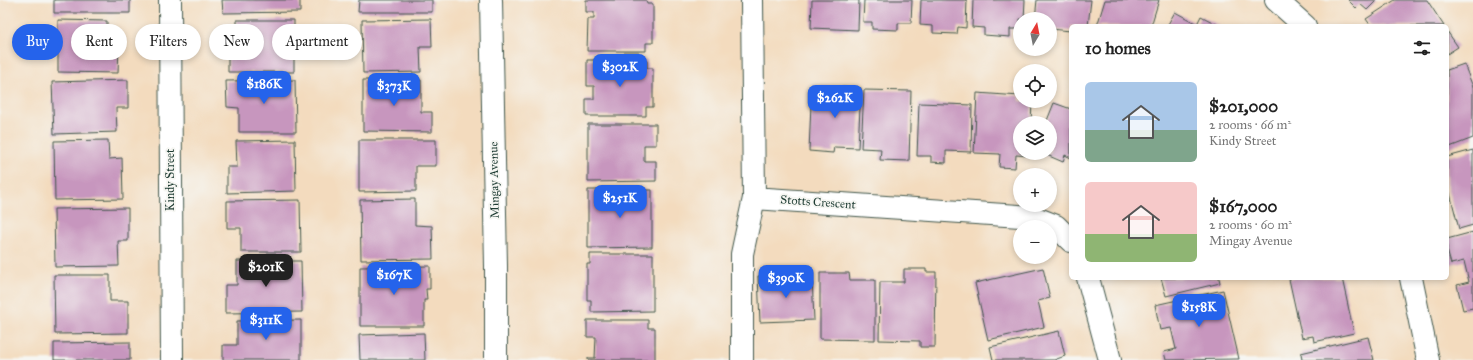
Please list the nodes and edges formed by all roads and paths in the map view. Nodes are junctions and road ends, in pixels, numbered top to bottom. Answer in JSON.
{"nodes":[{"id":1,"x":170,"y":0,"type":"edge"},
{"id":2,"x":491,"y":0,"type":"edge"},
{"id":3,"x":752,"y":0,"type":"edge"},
{"id":4,"x":1276,"y":0,"type":"edge"},
{"id":5,"x":1303,"y":24,"type":"edge"},
{"id":6,"x":754,"y":198,"type":"junction"},
{"id":7,"x":1069,"y":239,"type":"edge"},
{"id":8,"x":1089,"y":280,"type":"edge"},
{"id":9,"x":1411,"y":280,"type":"edge"},
{"id":10,"x":172,"y":360,"type":"edge"},
{"id":11,"x":496,"y":360,"type":"edge"},
{"id":12,"x":742,"y":360,"type":"edge"},
{"id":13,"x":1110,"y":360,"type":"edge"},
{"id":14,"x":1428,"y":360,"type":"edge"}],
"edges":[{"from":1,"to":10,"type":"street","name":"Kindy Street"},
{"from":2,"to":11,"type":"street","name":"Mingay Avenue"},
{"from":3,"to":6,"type":"street"},
{"from":4,"to":5,"type":"street"},
{"from":6,"to":7,"type":"street","name":"Stotts Crescent"},
{"from":6,"to":12,"type":"street"},
{"from":8,"to":13,"type":"street"},
{"from":9,"to":14,"type":"street"}]}
